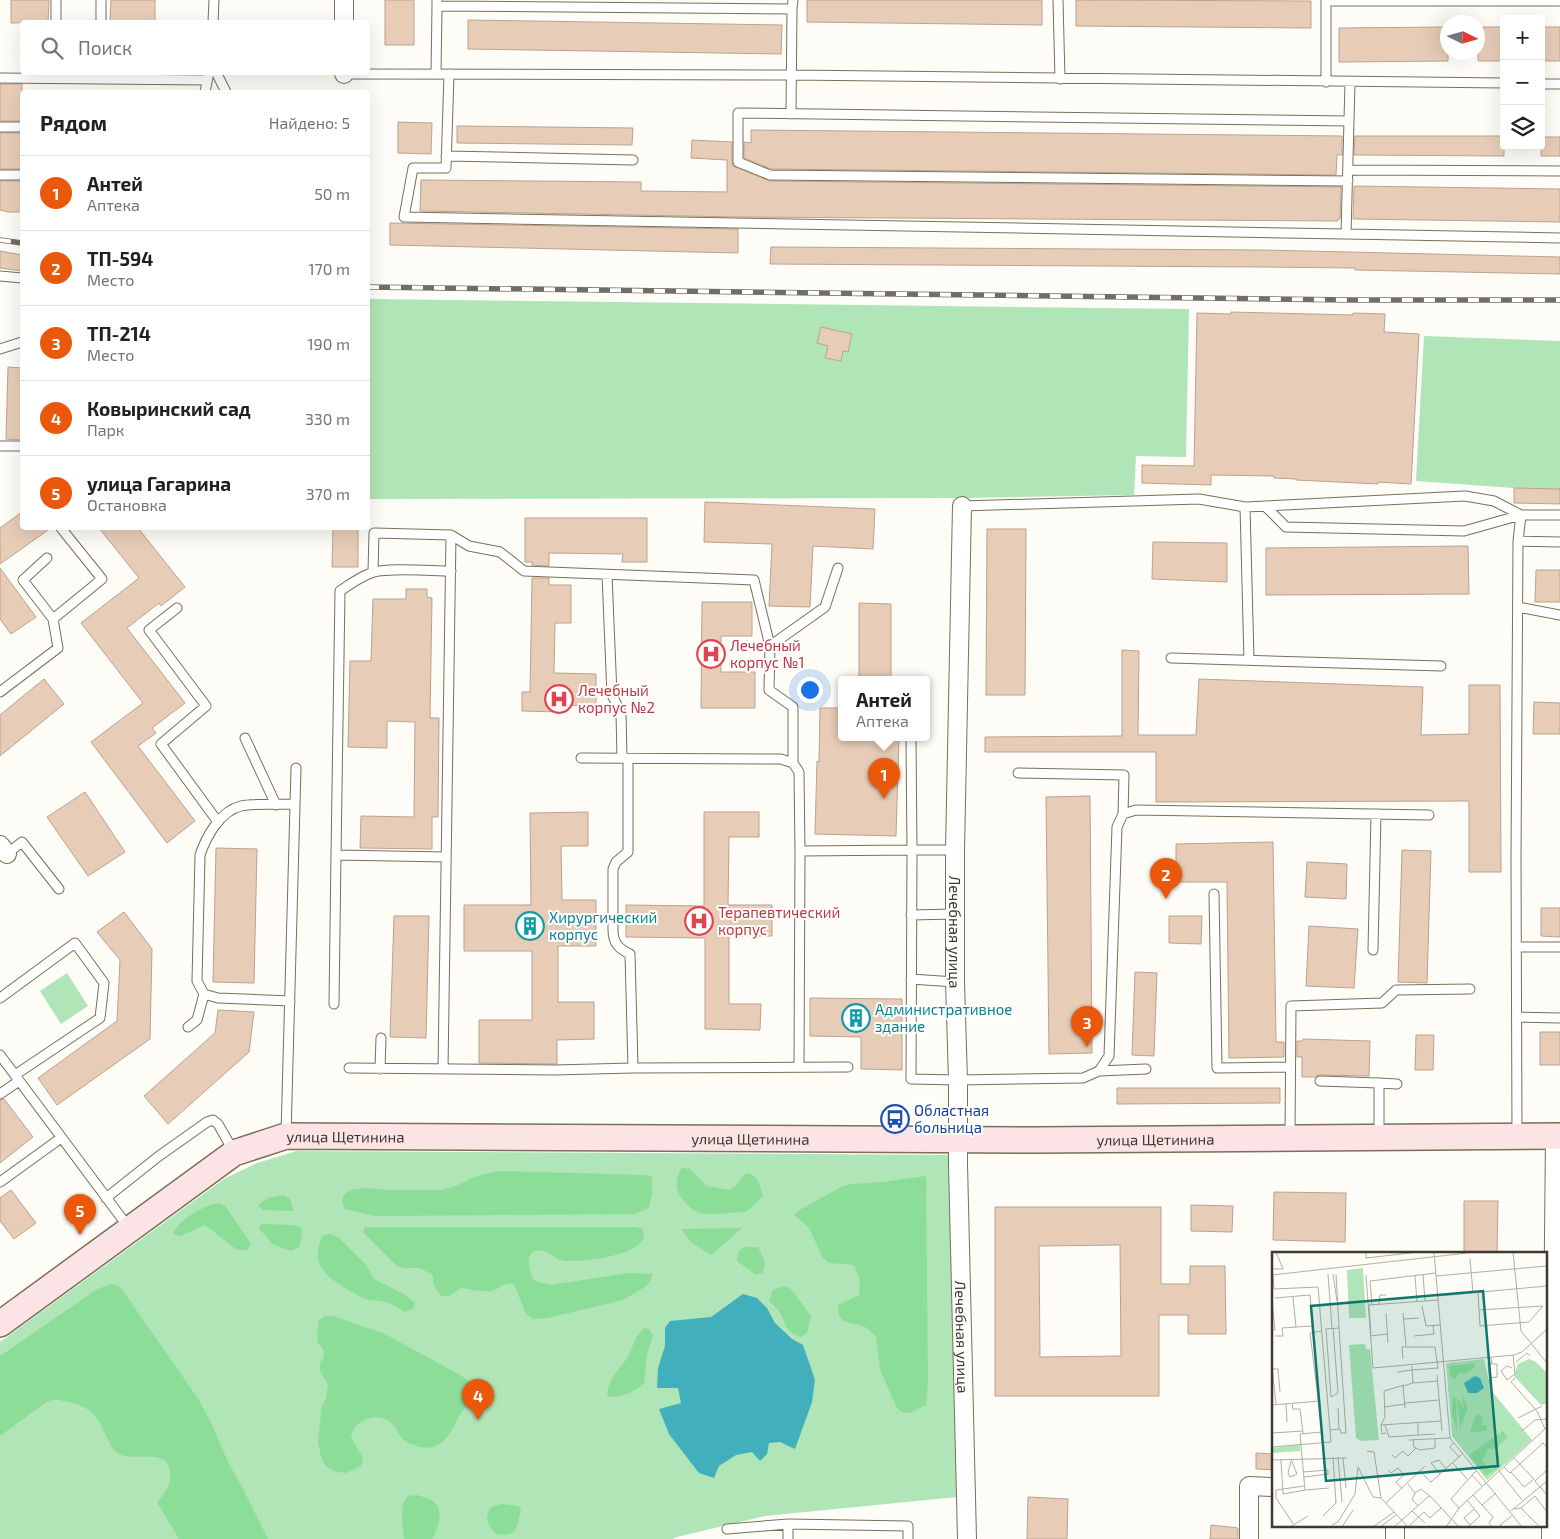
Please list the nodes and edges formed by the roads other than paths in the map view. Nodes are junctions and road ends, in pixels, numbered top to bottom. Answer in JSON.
{"nodes":[{"id":1,"x":56,"y":0,"type":"edge"},
{"id":2,"x":101,"y":0,"type":"edge"},
{"id":3,"x":214,"y":0,"type":"edge"},
{"id":4,"x":344,"y":0,"type":"edge"},
{"id":5,"x":1058,"y":0,"type":"edge"},
{"id":6,"x":1326,"y":0,"type":"edge"},
{"id":7,"x":1385,"y":0,"type":"edge"},
{"id":8,"x":1560,"y":1,"type":"edge"},
{"id":9,"x":437,"y":3,"type":"edge"},
{"id":10,"x":713,"y":4,"type":"edge"},
{"id":11,"x":793,"y":5,"type":"edge"},
{"id":12,"x":56,"y":20,"type":"edge"},
{"id":13,"x":101,"y":20,"type":"edge"},
{"id":14,"x":213,"y":20,"type":"edge"},
{"id":15,"x":344,"y":20,"type":"edge"},
{"id":16,"x":370,"y":73,"type":"edge"},
{"id":17,"x":436,"y":74,"type":"junction"},
{"id":18,"x":449,"y":74,"type":"junction"},
{"id":19,"x":218,"y":75,"type":"edge"},
{"id":20,"x":792,"y":75,"type":"junction"},
{"id":21,"x":208,"y":76,"type":"edge"},
{"id":22,"x":0,"y":78,"type":"edge"},
{"id":23,"x":1060,"y":79,"type":"junction"},
{"id":24,"x":1326,"y":82,"type":"junction"},
{"id":25,"x":1350,"y":82,"type":"junction"},
{"id":26,"x":1500,"y":83,"type":"edge"},
{"id":27,"x":1545,"y":84,"type":"edge"},
{"id":28,"x":1560,"y":84,"type":"edge"},
{"id":29,"x":205,"y":90,"type":"edge"},
{"id":30,"x":225,"y":90,"type":"edge"},
{"id":31,"x":791,"y":114,"type":"junction"},
{"id":32,"x":1349,"y":121,"type":"junction"},
{"id":33,"x":0,"y":127,"type":"edge"},
{"id":34,"x":20,"y":127,"type":"edge"},
{"id":35,"x":446,"y":156,"type":"junction"},
{"id":36,"x":633,"y":160,"type":"dead end"},
{"id":37,"x":1348,"y":170,"type":"junction"},
{"id":38,"x":1560,"y":171,"type":"edge"},
{"id":39,"x":0,"y":175,"type":"edge"},
{"id":40,"x":20,"y":175,"type":"edge"},
{"id":41,"x":1348,"y":180,"type":"junction"},
{"id":42,"x":1346,"y":234,"type":"junction"},
{"id":43,"x":1560,"y":238,"type":"edge"},
{"id":44,"x":0,"y":276,"type":"edge"},
{"id":45,"x":20,"y":278,"type":"edge"},
{"id":46,"x":20,"y":343,"type":"edge"},
{"id":47,"x":0,"y":349,"type":"edge"},
{"id":48,"x":0,"y":446,"type":"edge"},
{"id":49,"x":20,"y":446,"type":"edge"},
{"id":50,"x":962,"y":506,"type":"joint"},
{"id":51,"x":1265,"y":506,"type":"junction"},
{"id":52,"x":1245,"y":507,"type":"junction"},
{"id":53,"x":1521,"y":515,"type":"junction"},
{"id":54,"x":1560,"y":515,"type":"edge"},
{"id":55,"x":63,"y":530,"type":"edge"},
{"id":56,"x":451,"y":535,"type":"junction"},
{"id":57,"x":1518,"y":541,"type":"junction"},
{"id":58,"x":1560,"y":542,"type":"edge"},
{"id":59,"x":47,"y":558,"type":"dead end"},
{"id":60,"x":838,"y":568,"type":"dead end"},
{"id":61,"x":451,"y":571,"type":"junction"},
{"id":62,"x":373,"y":572,"type":"junction"},
{"id":63,"x":607,"y":575,"type":"junction"},
{"id":64,"x":1518,"y":607,"type":"junction"},
{"id":65,"x":177,"y":608,"type":"dead end"},
{"id":66,"x":1560,"y":615,"type":"edge"},
{"id":67,"x":53,"y":619,"type":"junction"},
{"id":68,"x":770,"y":646,"type":"junction"},
{"id":69,"x":1171,"y":658,"type":"dead end"},
{"id":70,"x":1249,"y":660,"type":"junction"},
{"id":71,"x":1441,"y":666,"type":"dead end"},
{"id":72,"x":0,"y":692,"type":"edge"},
{"id":73,"x":245,"y":738,"type":"dead end"},
{"id":74,"x":911,"y":741,"type":"edge"},
{"id":75,"x":581,"y":758,"type":"dead end"},
{"id":76,"x":625,"y":759,"type":"junction"},
{"id":77,"x":793,"y":763,"type":"junction"},
{"id":78,"x":296,"y":768,"type":"dead end"},
{"id":79,"x":1018,"y":773,"type":"dead end"},
{"id":80,"x":295,"y":804,"type":"junction"},
{"id":81,"x":276,"y":805,"type":"junction"},
{"id":82,"x":1123,"y":814,"type":"junction"},
{"id":83,"x":1376,"y":814,"type":"junction"},
{"id":84,"x":1429,"y":815,"type":"dead end"},
{"id":85,"x":218,"y":822,"type":"junction"},
{"id":86,"x":912,"y":850,"type":"junction"},
{"id":87,"x":954,"y":850,"type":"junction"},
{"id":88,"x":800,"y":851,"type":"junction"},
{"id":89,"x":2,"y":853,"type":"edge"},
{"id":90,"x":336,"y":855,"type":"junction"},
{"id":91,"x":446,"y":857,"type":"junction"},
{"id":92,"x":59,"y":889,"type":"dead end"},
{"id":93,"x":1214,"y":894,"type":"dead end"},
{"id":94,"x":956,"y":914,"type":"junction"},
{"id":95,"x":911,"y":915,"type":"junction"},
{"id":96,"x":1516,"y":946,"type":"junction"},
{"id":97,"x":1560,"y":947,"type":"edge"},
{"id":98,"x":1373,"y":950,"type":"dead end"},
{"id":99,"x":911,"y":979,"type":"junction"},
{"id":100,"x":955,"y":982,"type":"junction"},
{"id":101,"x":1470,"y":989,"type":"dead end"},
{"id":102,"x":204,"y":994,"type":"junction"},
{"id":103,"x":0,"y":998,"type":"edge"},
{"id":104,"x":290,"y":1001,"type":"junction"},
{"id":105,"x":334,"y":1004,"type":"dead end"},
{"id":106,"x":1516,"y":1017,"type":"junction"},
{"id":107,"x":1560,"y":1018,"type":"edge"},
{"id":108,"x":188,"y":1027,"type":"dead end"},
{"id":109,"x":381,"y":1038,"type":"dead end"},
{"id":110,"x":0,"y":1055,"type":"edge"},
{"id":111,"x":799,"y":1067,"type":"junction"},
{"id":112,"x":848,"y":1067,"type":"dead end"},
{"id":113,"x":1290,"y":1067,"type":"junction"},
{"id":114,"x":349,"y":1068,"type":"dead end"},
{"id":115,"x":633,"y":1068,"type":"junction"},
{"id":116,"x":380,"y":1069,"type":"junction"},
{"id":117,"x":443,"y":1069,"type":"junction"},
{"id":118,"x":1146,"y":1069,"type":"dead end"},
{"id":119,"x":1099,"y":1071,"type":"junction"},
{"id":120,"x":17,"y":1078,"type":"junction"},
{"id":121,"x":958,"y":1080,"type":"junction"},
{"id":122,"x":1320,"y":1081,"type":"dead end"},
{"id":123,"x":1379,"y":1083,"type":"junction"},
{"id":124,"x":1397,"y":1084,"type":"dead end"},
{"id":125,"x":0,"y":1094,"type":"edge"},
{"id":126,"x":286,"y":1136,"type":"junction"},
{"id":127,"x":1517,"y":1136,"type":"junction"},
{"id":128,"x":1557,"y":1136,"type":"edge"},
{"id":129,"x":1380,"y":1137,"type":"junction"},
{"id":130,"x":61,"y":1138,"type":"junction"},
{"id":131,"x":1290,"y":1138,"type":"junction"},
{"id":132,"x":958,"y":1140,"type":"junction"},
{"id":133,"x":234,"y":1153,"type":"junction"},
{"id":134,"x":0,"y":1182,"type":"edge"},
{"id":135,"x":106,"y":1198,"type":"junction"},
{"id":136,"x":129,"y":1228,"type":"junction"},
{"id":137,"x":0,"y":1324,"type":"edge"},
{"id":138,"x":1556,"y":1448,"type":"edge"},
{"id":139,"x":1272,"y":1487,"type":"edge"},
{"id":140,"x":1548,"y":1489,"type":"edge"},
{"id":141,"x":788,"y":1524,"type":"junction"},
{"id":142,"x":1395,"y":1526,"type":"edge"},
{"id":143,"x":727,"y":1529,"type":"dead end"},
{"id":144,"x":788,"y":1539,"type":"edge"},
{"id":145,"x":908,"y":1539,"type":"edge"},
{"id":146,"x":967,"y":1539,"type":"edge"},
{"id":147,"x":1249,"y":1539,"type":"edge"},
{"id":148,"x":1395,"y":1539,"type":"edge"},
{"id":149,"x":1551,"y":1539,"type":"edge"}],
"edges":[{"from":1,"to":12,"type":"lane"},
{"from":2,"to":13,"type":"lane"},
{"from":3,"to":14,"type":"lane"},
{"from":4,"to":15,"type":"street"},
{"from":5,"to":23,"type":"lane"},
{"from":6,"to":7,"type":"lane"},
{"from":6,"to":24,"type":"lane"},
{"from":7,"to":8,"type":"lane"},
{"from":9,"to":10,"type":"lane"},
{"from":9,"to":17,"type":"lane"},
{"from":10,"to":11,"type":"lane"},
{"from":11,"to":20,"type":"lane"},
{"from":16,"to":17,"type":"lane"},
{"from":17,"to":18,"type":"lane"},
{"from":18,"to":20,"type":"lane"},
{"from":18,"to":35,"type":"lane"},
{"from":19,"to":30,"type":"lane"},
{"from":20,"to":23,"type":"lane"},
{"from":20,"to":31,"type":"lane"},
{"from":21,"to":22,"type":"lane"},
{"from":21,"to":29,"type":"lane"},
{"from":23,"to":24,"type":"lane"},
{"from":24,"to":25,"type":"lane"},
{"from":25,"to":26,"type":"lane"},
{"from":25,"to":32,"type":"lane"},
{"from":27,"to":28,"type":"lane"},
{"from":31,"to":32,"type":"lane"},
{"from":31,"to":41,"type":"lane"},
{"from":32,"to":37,"type":"lane"},
{"from":33,"to":34,"type":"lane"},
{"from":35,"to":36,"type":"lane"},
{"from":35,"to":42,"type":"lane"},
{"from":37,"to":38,"type":"lane"},
{"from":37,"to":41,"type":"lane"},
{"from":39,"to":40,"type":"lane"},
{"from":41,"to":42,"type":"lane"},
{"from":42,"to":43,"type":"lane"},
{"from":44,"to":45,"type":"lane"},
{"from":46,"to":47,"type":"lane"},
{"from":48,"to":49,"type":"lane"},
{"from":50,"to":52,"type":"lane"},
{"from":50,"to":87,"type":"street","name":"Лечебная улица"},
{"from":51,"to":52,"type":"lane"},
{"from":51,"to":53,"type":"lane"},
{"from":51,"to":53,"type":"lane"},
{"from":52,"to":70,"type":"lane"},
{"from":53,"to":54,"type":"lane"},
{"from":53,"to":57,"type":"lane"},
{"from":55,"to":67,"type":"lane"},
{"from":56,"to":61,"type":"lane"},
{"from":56,"to":62,"type":"lane"},
{"from":56,"to":63,"type":"lane"},
{"from":57,"to":58,"type":"lane"},
{"from":57,"to":64,"type":"lane"},
{"from":59,"to":67,"type":"lane"},
{"from":60,"to":68,"type":"lane"},
{"from":61,"to":62,"type":"lane"},
{"from":61,"to":91,"type":"lane"},
{"from":62,"to":90,"type":"lane"},
{"from":63,"to":68,"type":"lane"},
{"from":63,"to":76,"type":"lane"},
{"from":64,"to":66,"type":"lane"},
{"from":64,"to":96,"type":"lane"},
{"from":65,"to":85,"type":"lane"},
{"from":67,"to":72,"type":"lane"},
{"from":68,"to":77,"type":"lane"},
{"from":69,"to":70,"type":"lane"},
{"from":70,"to":71,"type":"lane"},
{"from":73,"to":81,"type":"lane"},
{"from":74,"to":86,"type":"lane"},
{"from":75,"to":76,"type":"lane"},
{"from":76,"to":77,"type":"lane"},
{"from":76,"to":115,"type":"lane"},
{"from":77,"to":88,"type":"lane"},
{"from":78,"to":80,"type":"lane"},
{"from":79,"to":82,"type":"lane"},
{"from":80,"to":81,"type":"lane"},
{"from":80,"to":104,"type":"lane"},
{"from":81,"to":85,"type":"lane"},
{"from":82,"to":83,"type":"lane"},
{"from":82,"to":119,"type":"lane"},
{"from":83,"to":84,"type":"lane"},
{"from":83,"to":98,"type":"lane"},
{"from":85,"to":102,"type":"lane"},
{"from":86,"to":87,"type":"lane"},
{"from":86,"to":88,"type":"lane"},
{"from":86,"to":95,"type":"lane"},
{"from":87,"to":94,"type":"street","name":"Лечебная улица"},
{"from":88,"to":111,"type":"lane"},
{"from":89,"to":92,"type":"lane"},
{"from":90,"to":91,"type":"lane"},
{"from":90,"to":105,"type":"lane"},
{"from":91,"to":117,"type":"lane"},
{"from":93,"to":113,"type":"lane"},
{"from":94,"to":95,"type":"lane"},
{"from":94,"to":100,"type":"street","name":"Лечебная улица"},
{"from":95,"to":99,"type":"lane"},
{"from":96,"to":97,"type":"lane"},
{"from":96,"to":106,"type":"lane"},
{"from":99,"to":100,"type":"lane"},
{"from":99,"to":121,"type":"lane"},
{"from":100,"to":121,"type":"street","name":"Лечебная улица"},
{"from":101,"to":113,"type":"lane"},
{"from":102,"to":104,"type":"lane"},
{"from":102,"to":108,"type":"lane"},
{"from":103,"to":120,"type":"lane"},
{"from":104,"to":126,"type":"lane"},
{"from":106,"to":107,"type":"lane"},
{"from":106,"to":127,"type":"lane"},
{"from":109,"to":116,"type":"lane"},
{"from":110,"to":120,"type":"lane"},
{"from":111,"to":112,"type":"lane"},
{"from":111,"to":115,"type":"lane"},
{"from":113,"to":131,"type":"lane"},
{"from":114,"to":116,"type":"lane"},
{"from":115,"to":117,"type":"lane"},
{"from":116,"to":117,"type":"lane"},
{"from":118,"to":119,"type":"lane"},
{"from":119,"to":121,"type":"lane"},
{"from":120,"to":125,"type":"lane"},
{"from":120,"to":130,"type":"lane"},
{"from":121,"to":132,"type":"street","name":"Лечебная улица"},
{"from":122,"to":123,"type":"lane"},
{"from":123,"to":124,"type":"lane"},
{"from":123,"to":129,"type":"lane"},
{"from":126,"to":132,"type":"street","name":"улица Щетинина"},
{"from":126,"to":133,"type":"street","name":"улица Щетинина"},
{"from":127,"to":128,"type":"street","name":"улица Щетинина"},
{"from":127,"to":129,"type":"street","name":"улица Щетинина"},
{"from":128,"to":138,"type":"street"},
{"from":129,"to":131,"type":"street","name":"улица Щетинина"},
{"from":130,"to":134,"type":"lane"},
{"from":130,"to":135,"type":"lane"},
{"from":131,"to":132,"type":"street","name":"улица Щетинина"},
{"from":132,"to":146,"type":"street","name":"Лечебная улица"},
{"from":133,"to":135,"type":"lane"},
{"from":133,"to":136,"type":"street","name":"улица Щетинина"},
{"from":135,"to":136,"type":"lane"},
{"from":136,"to":137,"type":"street","name":"улица Щетинина"},
{"from":138,"to":140,"type":"street"},
{"from":139,"to":147,"type":"street"},
{"from":140,"to":149,"type":"street"},
{"from":141,"to":143,"type":"lane"},
{"from":141,"to":144,"type":"lane"},
{"from":141,"to":145,"type":"lane"},
{"from":142,"to":148,"type":"street"}]}
